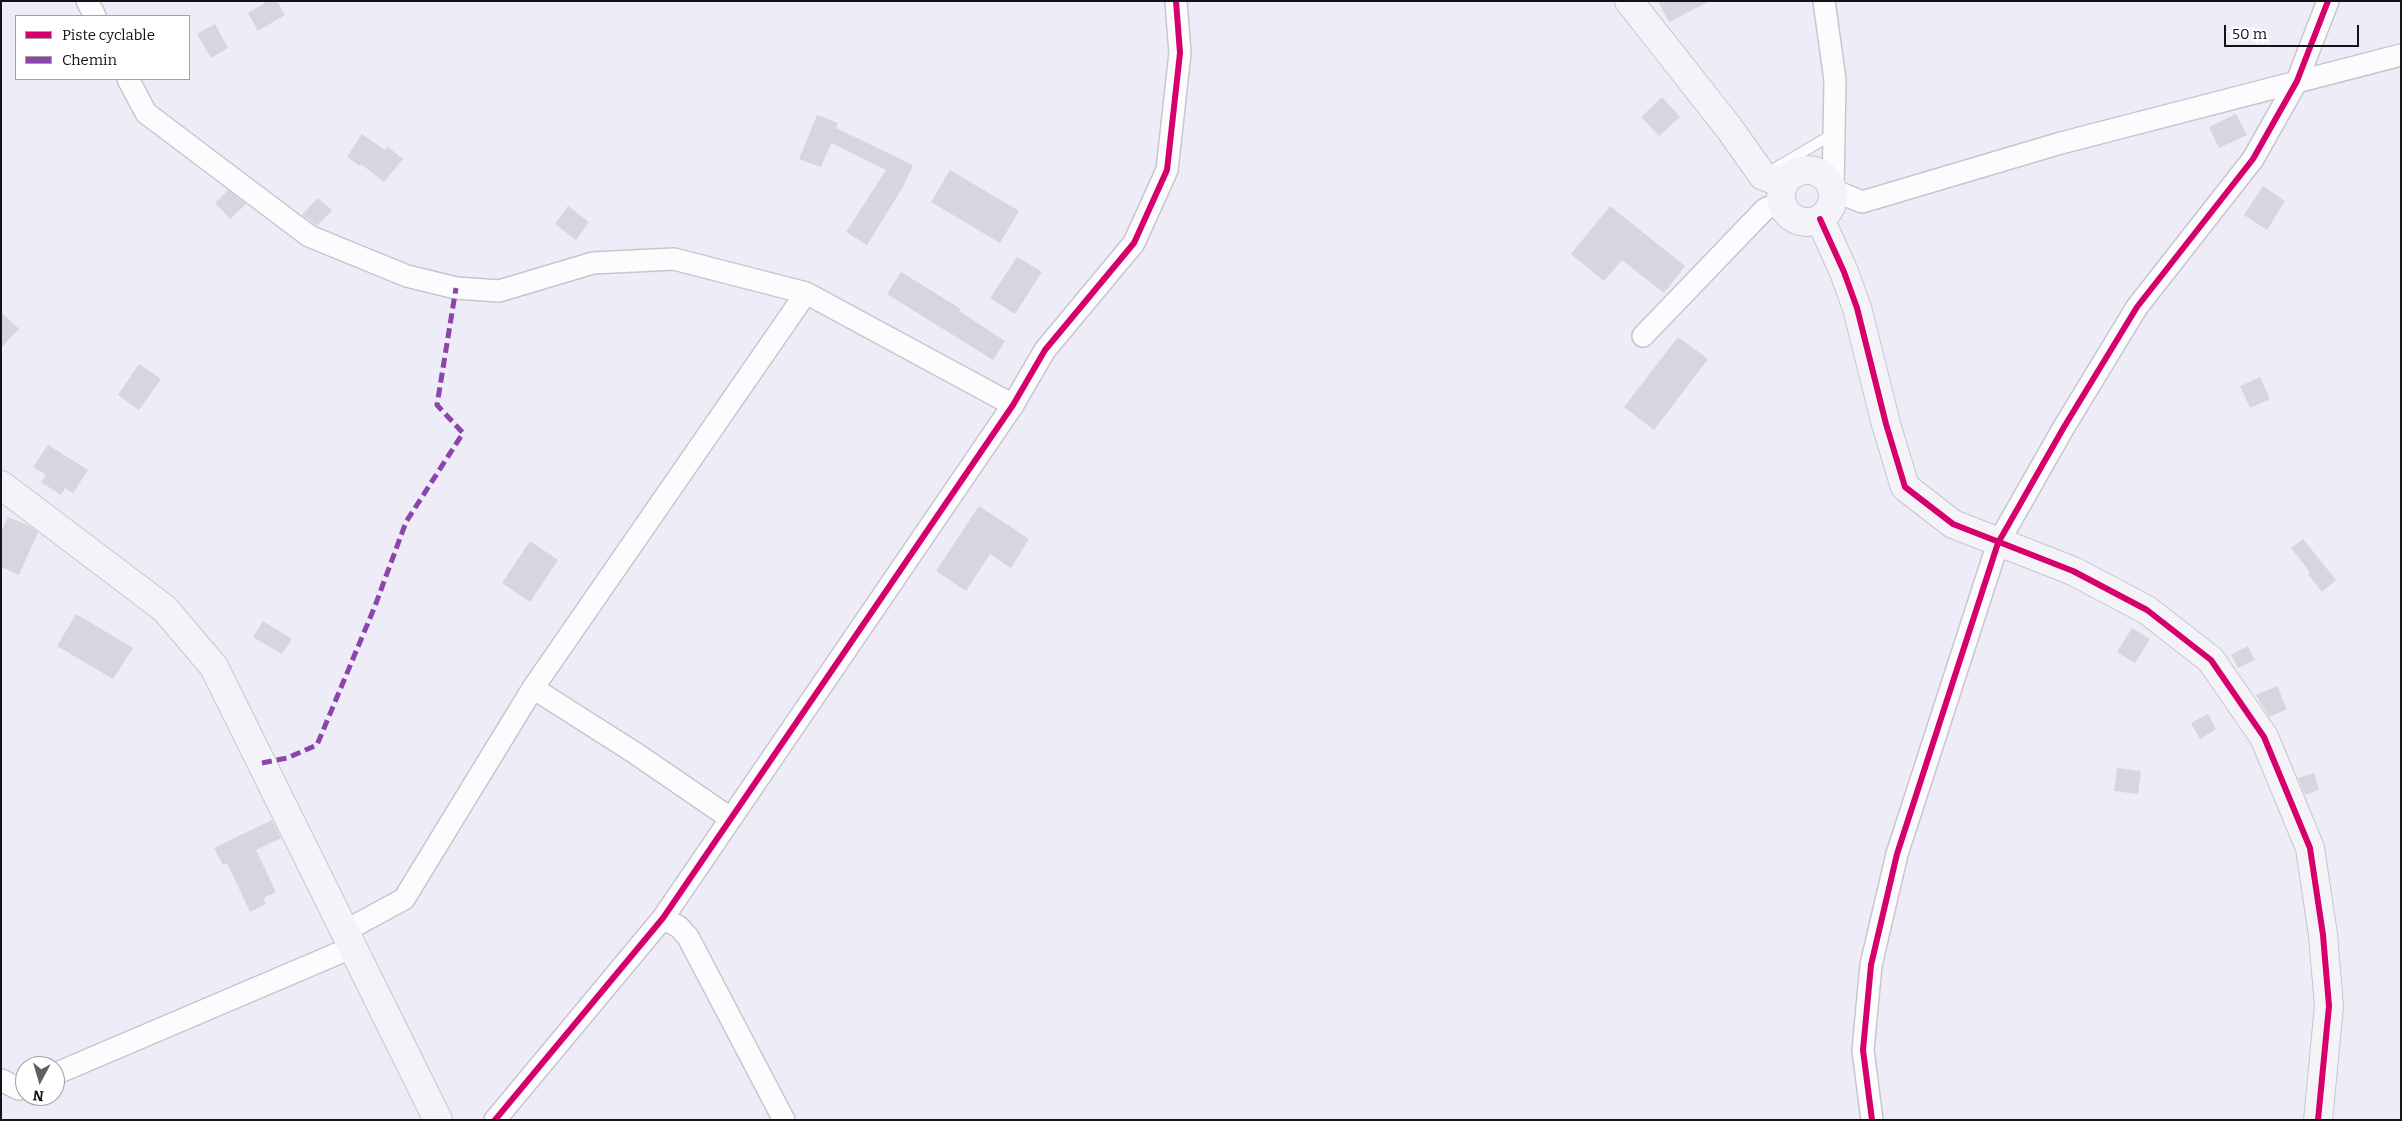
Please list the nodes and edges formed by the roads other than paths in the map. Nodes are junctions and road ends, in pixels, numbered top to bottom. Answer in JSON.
{"nodes":[{"id":1,"x":87,"y":1,"type":"edge"},
{"id":2,"x":1176,"y":1,"type":"edge"},
{"id":3,"x":1629,"y":1,"type":"edge"},
{"id":4,"x":1824,"y":1,"type":"edge"},
{"id":5,"x":2328,"y":1,"type":"edge"},
{"id":6,"x":94,"y":15,"type":"edge"},
{"id":7,"x":2401,"y":55,"type":"edge"},
{"id":8,"x":129,"y":80,"type":"edge"},
{"id":9,"x":2296,"y":81,"type":"junction"},
{"id":10,"x":1833,"y":134,"type":"junction"},
{"id":11,"x":1776,"y":187,"type":"junction"},
{"id":12,"x":1832,"y":190,"type":"junction"},
{"id":13,"x":1820,"y":219,"type":"junction"},
{"id":14,"x":806,"y":293,"type":"junction"},
{"id":15,"x":1643,"y":336,"type":"dead end"},
{"id":16,"x":1013,"y":405,"type":"junction"},
{"id":17,"x":1,"y":486,"type":"edge"},
{"id":18,"x":1998,"y":543,"type":"junction"},
{"id":19,"x":533,"y":688,"type":"junction"},
{"id":20,"x":730,"y":818,"type":"junction"},
{"id":21,"x":663,"y":918,"type":"junction"},
{"id":22,"x":349,"y":939,"type":"junction"},
{"id":23,"x":65,"y":1069,"type":"edge"},
{"id":24,"x":1,"y":1080,"type":"edge"},
{"id":25,"x":15,"y":1087,"type":"edge"},
{"id":26,"x":438,"y":1120,"type":"edge"},
{"id":27,"x":495,"y":1120,"type":"edge"},
{"id":28,"x":784,"y":1120,"type":"edge"},
{"id":29,"x":1872,"y":1120,"type":"edge"},
{"id":30,"x":2318,"y":1120,"type":"edge"}],
"edges":[{"from":1,"to":6,"type":"street"},
{"from":2,"to":16,"type":"street"},
{"from":3,"to":11,"type":"street"},
{"from":4,"to":10,"type":"street"},
{"from":5,"to":9,"type":"street"},
{"from":7,"to":9,"type":"street"},
{"from":8,"to":14,"type":"street"},
{"from":9,"to":12,"type":"street"},
{"from":9,"to":18,"type":"street"},
{"from":10,"to":11,"type":"lane"},
{"from":10,"to":12,"type":"street"},
{"from":11,"to":12,"type":"street"},
{"from":11,"to":13,"type":"street"},
{"from":11,"to":15,"type":"street"},
{"from":12,"to":13,"type":"street"},
{"from":13,"to":18,"type":"street"},
{"from":14,"to":16,"type":"street"},
{"from":14,"to":19,"type":"street"},
{"from":16,"to":20,"type":"street"},
{"from":17,"to":22,"type":"street"},
{"from":18,"to":29,"type":"street"},
{"from":18,"to":30,"type":"street"},
{"from":19,"to":20,"type":"street"},
{"from":19,"to":22,"type":"street"},
{"from":20,"to":21,"type":"street"},
{"from":21,"to":27,"type":"street"},
{"from":21,"to":28,"type":"street"},
{"from":22,"to":23,"type":"street"},
{"from":22,"to":26,"type":"street"},
{"from":24,"to":25,"type":"street"}]}
